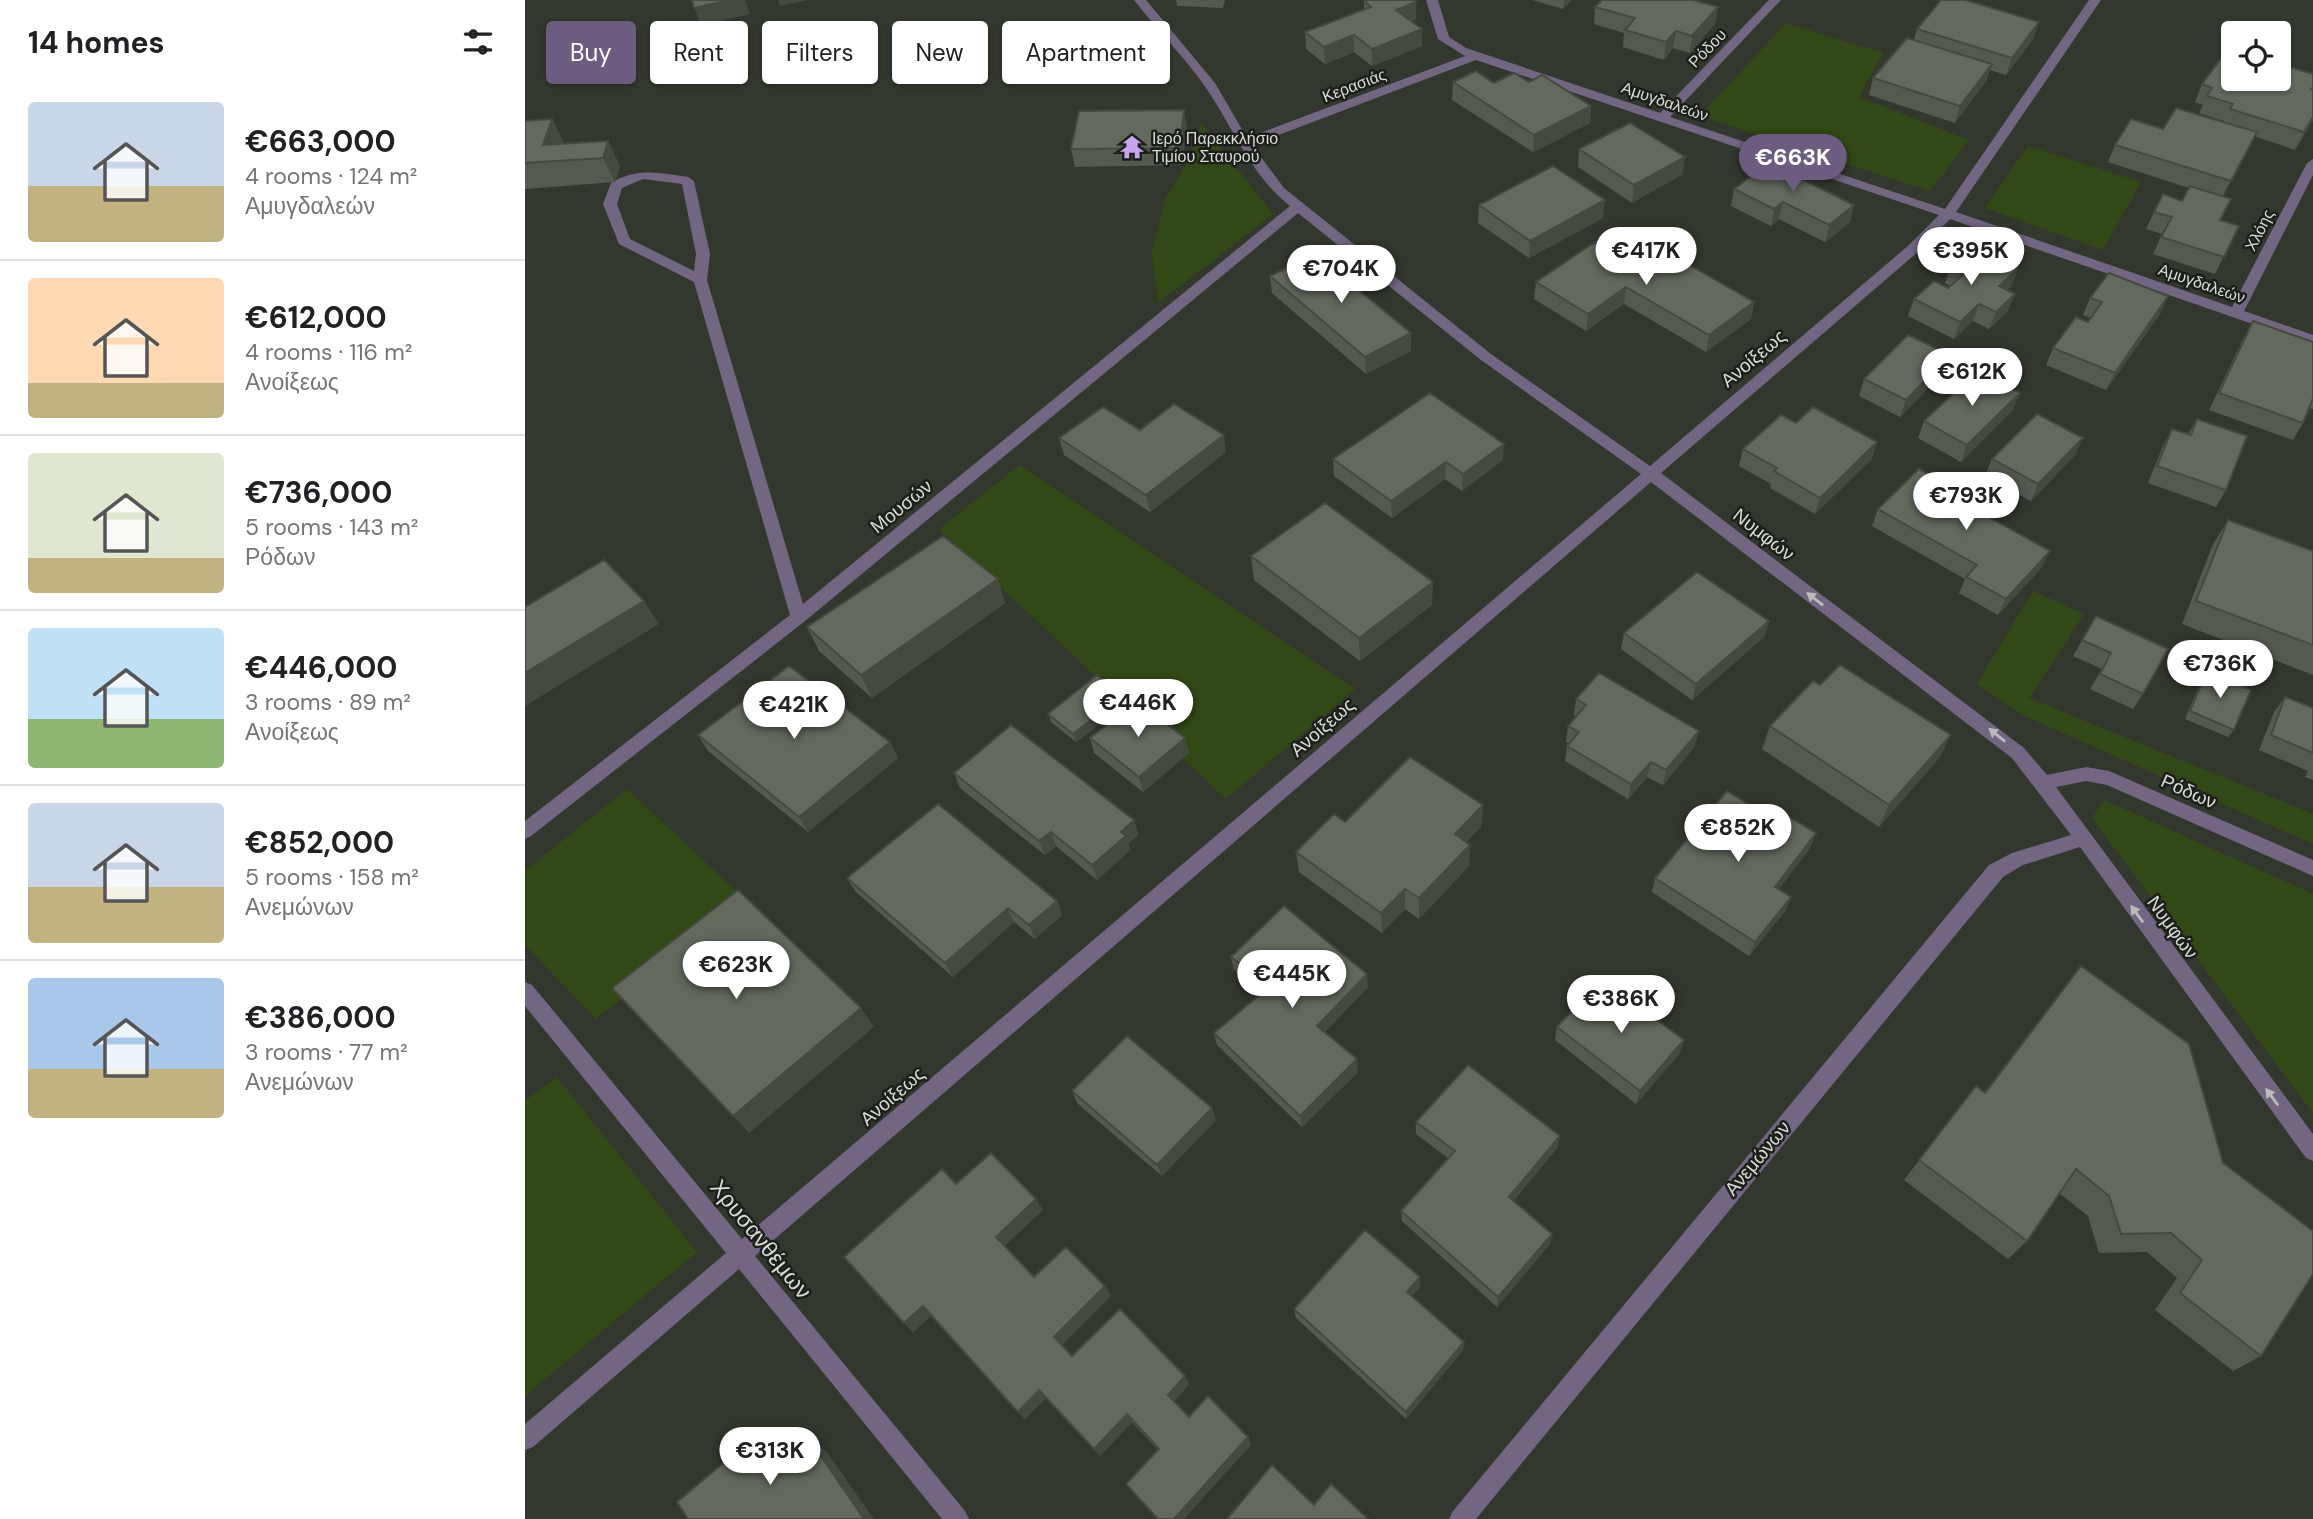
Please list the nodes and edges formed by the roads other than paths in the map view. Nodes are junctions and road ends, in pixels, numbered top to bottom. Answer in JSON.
{"nodes":[{"id":1,"x":1140,"y":0,"type":"edge"},
{"id":2,"x":1432,"y":0,"type":"edge"},
{"id":3,"x":1775,"y":0,"type":"edge"},
{"id":4,"x":2095,"y":0,"type":"edge"},
{"id":5,"x":1475,"y":56,"type":"junction"},
{"id":6,"x":1662,"y":118,"type":"junction"},
{"id":7,"x":1244,"y":144,"type":"junction"},
{"id":8,"x":2313,"y":163,"type":"edge"},
{"id":9,"x":1298,"y":206,"type":"junction"},
{"id":10,"x":1948,"y":214,"type":"junction"},
{"id":11,"x":700,"y":279,"type":"junction"},
{"id":12,"x":2236,"y":313,"type":"junction"},
{"id":13,"x":2313,"y":340,"type":"edge"},
{"id":14,"x":1650,"y":473,"type":"junction"},
{"id":15,"x":799,"y":617,"type":"junction"},
{"id":16,"x":2043,"y":783,"type":"junction"},
{"id":17,"x":525,"y":831,"type":"edge"},
{"id":18,"x":2082,"y":839,"type":"junction"},
{"id":19,"x":2313,"y":868,"type":"edge"},
{"id":20,"x":525,"y":992,"type":"edge"},
{"id":21,"x":2313,"y":1152,"type":"edge"},
{"id":22,"x":740,"y":1254,"type":"junction"},
{"id":23,"x":525,"y":1439,"type":"edge"},
{"id":24,"x":957,"y":1519,"type":"edge"},
{"id":25,"x":1461,"y":1519,"type":"edge"}],
"edges":[{"from":1,"to":7,"type":"street","name":"Νυμφών"},
{"from":2,"to":5,"type":"street","name":"Αμυγδαλεών"},
{"from":3,"to":6,"type":"street","name":"Ρόδου"},
{"from":4,"to":10,"type":"street","name":"Ανοίξεως"},
{"from":5,"to":6,"type":"street","name":"Αμυγδαλεών"},
{"from":5,"to":7,"type":"street","name":"Κερασιάς"},
{"from":6,"to":10,"type":"street","name":"Αμυγδαλεών"},
{"from":7,"to":9,"type":"street","name":"Νυμφών"},
{"from":8,"to":12,"type":"street","name":"Χλόης"},
{"from":9,"to":14,"type":"street","name":"Νυμφών"},
{"from":9,"to":15,"type":"street","name":"Μουσών"},
{"from":10,"to":12,"type":"street","name":"Αμυγδαλεών"},
{"from":10,"to":14,"type":"street","name":"Ανοίξεως"},
{"from":11,"to":11,"type":"street"},
{"from":11,"to":15,"type":"street"},
{"from":12,"to":13,"type":"street","name":"Αμυγδαλεών"},
{"from":16,"to":14,"type":"street","name":"Νυμφών","one_way":true},
{"from":14,"to":22,"type":"street","name":"Ανοίξεως"},
{"from":15,"to":17,"type":"street","name":"Μουσών"},
{"from":16,"to":18,"type":"street","name":"Νυμφών"},
{"from":16,"to":19,"type":"street","name":"Ρόδων"},
{"from":21,"to":18,"type":"street","name":"Νυμφών","one_way":true},
{"from":18,"to":25,"type":"street","name":"Ανεμώνων"},
{"from":20,"to":22,"type":"street","name":"Χρυσανθέμων"},
{"from":22,"to":23,"type":"street","name":"Ανοίξεως"},
{"from":22,"to":24,"type":"street","name":"Χρυσανθέμων"}]}
